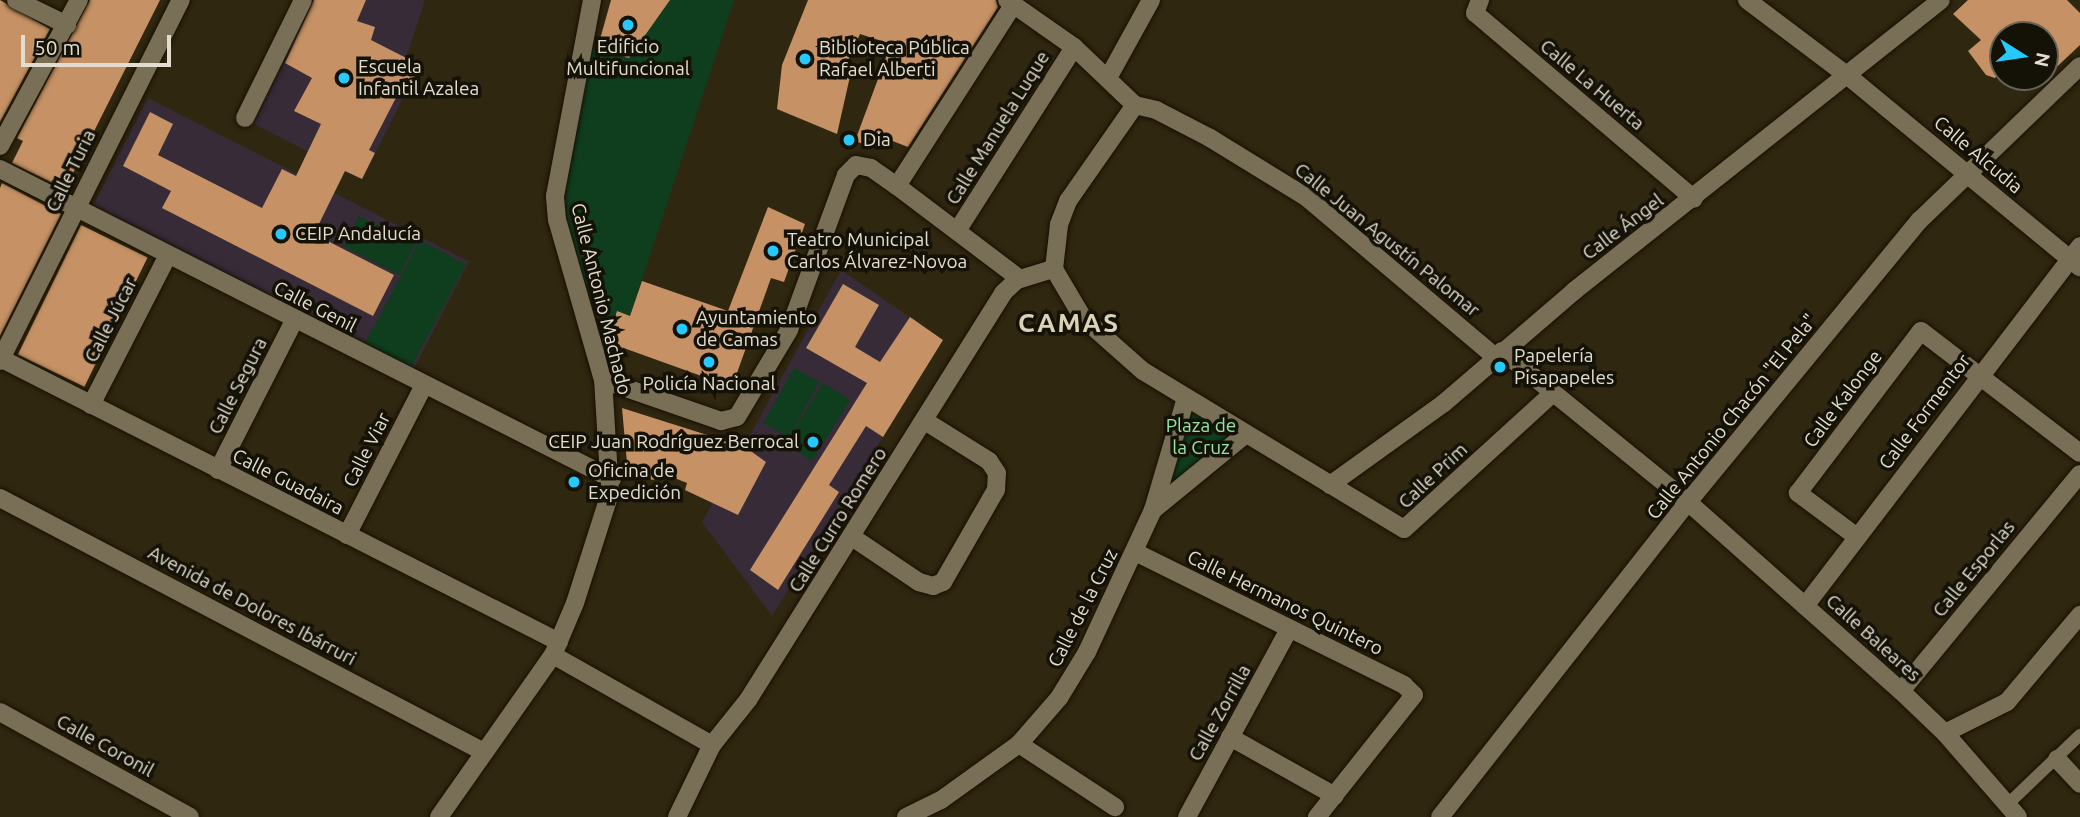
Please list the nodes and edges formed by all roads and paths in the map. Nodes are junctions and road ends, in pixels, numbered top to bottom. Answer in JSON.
{"nodes":[{"id":1,"x":16,"y":0,"type":"edge"},
{"id":2,"x":79,"y":0,"type":"edge"},
{"id":3,"x":181,"y":0,"type":"edge"},
{"id":4,"x":303,"y":0,"type":"edge"},
{"id":5,"x":592,"y":0,"type":"edge"},
{"id":6,"x":1151,"y":0,"type":"edge"},
{"id":7,"x":1480,"y":0,"type":"edge"},
{"id":8,"x":1747,"y":0,"type":"edge"},
{"id":9,"x":1941,"y":0,"type":"edge"},
{"id":10,"x":1011,"y":2,"type":"edge"},
{"id":11,"x":67,"y":24,"type":"junction"},
{"id":12,"x":1074,"y":47,"type":"junction"},
{"id":13,"x":2080,"y":66,"type":"edge"},
{"id":14,"x":1848,"y":76,"type":"junction"},
{"id":15,"x":1108,"y":78,"type":"junction"},
{"id":16,"x":1135,"y":105,"type":"junction"},
{"id":17,"x":245,"y":118,"type":"dead end"},
{"id":18,"x":0,"y":146,"type":"edge"},
{"id":19,"x":0,"y":169,"type":"edge"},
{"id":20,"x":1966,"y":173,"type":"junction"},
{"id":21,"x":897,"y":186,"type":"junction"},
{"id":22,"x":1694,"y":199,"type":"junction"},
{"id":23,"x":77,"y":207,"type":"junction"},
{"id":24,"x":957,"y":231,"type":"junction"},
{"id":25,"x":168,"y":255,"type":"junction"},
{"id":26,"x":2076,"y":257,"type":"edge"},
{"id":27,"x":1054,"y":269,"type":"junction"},
{"id":28,"x":1020,"y":279,"type":"junction"},
{"id":29,"x":295,"y":321,"type":"junction"},
{"id":30,"x":1499,"y":354,"type":"junction"},
{"id":31,"x":0,"y":359,"type":"edge"},
{"id":32,"x":1979,"y":374,"type":"junction"},
{"id":33,"x":603,"y":380,"type":"junction"},
{"id":34,"x":424,"y":385,"type":"junction"},
{"id":35,"x":1553,"y":393,"type":"junction"},
{"id":36,"x":1186,"y":398,"type":"junction"},
{"id":37,"x":90,"y":405,"type":"junction"},
{"id":38,"x":925,"y":421,"type":"junction"},
{"id":39,"x":1246,"y":434,"type":"junction"},
{"id":40,"x":2080,"y":453,"type":"edge"},
{"id":41,"x":218,"y":471,"type":"junction"},
{"id":42,"x":2080,"y":474,"type":"edge"},
{"id":43,"x":612,"y":479,"type":"junction"},
{"id":44,"x":1330,"y":485,"type":"junction"},
{"id":45,"x":0,"y":499,"type":"edge"},
{"id":46,"x":1688,"y":502,"type":"junction"},
{"id":47,"x":1153,"y":510,"type":"junction"},
{"id":48,"x":347,"y":536,"type":"junction"},
{"id":49,"x":852,"y":537,"type":"junction"},
{"id":50,"x":1857,"y":537,"type":"junction"},
{"id":51,"x":1135,"y":552,"type":"junction"},
{"id":52,"x":1805,"y":606,"type":"junction"},
{"id":53,"x":2080,"y":615,"type":"edge"},
{"id":54,"x":1289,"y":629,"type":"junction"},
{"id":55,"x":556,"y":649,"type":"junction"},
{"id":56,"x":1901,"y":691,"type":"junction"},
{"id":57,"x":0,"y":712,"type":"edge"},
{"id":58,"x":1945,"y":733,"type":"junction"},
{"id":59,"x":2080,"y":736,"type":"edge"},
{"id":60,"x":1230,"y":737,"type":"junction"},
{"id":61,"x":1019,"y":744,"type":"junction"},
{"id":62,"x":712,"y":745,"type":"junction"},
{"id":63,"x":484,"y":752,"type":"junction"},
{"id":64,"x":2057,"y":759,"type":"junction"},
{"id":65,"x":2080,"y":784,"type":"edge"},
{"id":66,"x":1335,"y":796,"type":"junction"},
{"id":67,"x":1115,"y":807,"type":"dead end"},
{"id":68,"x":2013,"y":811,"type":"edge"},
{"id":69,"x":190,"y":817,"type":"edge"},
{"id":70,"x":439,"y":817,"type":"edge"},
{"id":71,"x":677,"y":817,"type":"edge"},
{"id":72,"x":906,"y":817,"type":"edge"},
{"id":73,"x":1187,"y":817,"type":"edge"},
{"id":74,"x":1317,"y":817,"type":"edge"},
{"id":75,"x":1440,"y":817,"type":"edge"}],
"edges":[{"from":1,"to":11,"type":"street"},
{"from":2,"to":11,"type":"street"},
{"from":3,"to":23,"type":"street","name":"Calle Turia"},
{"from":4,"to":17,"type":"street"},
{"from":5,"to":33,"type":"street","name":"Calle Antonio Machado"},
{"from":6,"to":15,"type":"street"},
{"from":7,"to":22,"type":"street","name":"Calle La Huerta"},
{"from":8,"to":14,"type":"street","name":"Calle Alcudia"},
{"from":9,"to":14,"type":"street","name":"Calle Ángel"},
{"from":10,"to":12,"type":"street","name":"Calle Juan Agustín Palomar"},
{"from":10,"to":21,"type":"street"},
{"from":11,"to":18,"type":"street"},
{"from":12,"to":15,"type":"street","name":"Calle Juan Agustín Palomar"},
{"from":12,"to":24,"type":"street","name":"Calle Manuela Luque"},
{"from":13,"to":20,"type":"street","name":"Calle Antonio Chacón \"El Pela\""},
{"from":14,"to":20,"type":"street","name":"Calle Alcudia"},
{"from":14,"to":22,"type":"street","name":"Calle Ángel"},
{"from":15,"to":16,"type":"street","name":"Calle Juan Agustín Palomar"},
{"from":16,"to":27,"type":"street"},
{"from":16,"to":30,"type":"street","name":"Calle Juan Agustín Palomar"},
{"from":19,"to":23,"type":"street","name":"Calle Genil"},
{"from":20,"to":26,"type":"street","name":"Calle Alcudia"},
{"from":20,"to":46,"type":"street","name":"Calle Antonio Chacón \"El Pela\""},
{"from":21,"to":24,"type":"street"},
{"from":21,"to":33,"type":"street"},
{"from":22,"to":30,"type":"street","name":"Calle Ángel"},
{"from":23,"to":25,"type":"street","name":"Calle Genil"},
{"from":23,"to":31,"type":"street","name":"Calle Turia"},
{"from":24,"to":28,"type":"street"},
{"from":25,"to":29,"type":"street","name":"Calle Genil"},
{"from":25,"to":37,"type":"street","name":"Calle Júcar"},
{"from":26,"to":32,"type":"street","name":"Calle Formentor"},
{"from":27,"to":28,"type":"street"},
{"from":27,"to":36,"type":"street","name":"Calle Prim"},
{"from":28,"to":38,"type":"street","name":"Calle Curro Romero"},
{"from":29,"to":34,"type":"street","name":"Calle Genil"},
{"from":29,"to":41,"type":"street","name":"Calle Segura"},
{"from":30,"to":35,"type":"street","name":"Calle Juan Agustín Palomar"},
{"from":30,"to":44,"type":"street","name":"Calle Ángel"},
{"from":31,"to":37,"type":"street","name":"Calle Guadaira"},
{"from":32,"to":40,"type":"street"},
{"from":32,"to":50,"type":"street","name":"Calle Formentor"},
{"from":32,"to":50,"type":"street","name":"Calle Kalonge"},
{"from":33,"to":43,"type":"street","name":"Calle Antonio Machado"},
{"from":34,"to":43,"type":"street","name":"Calle Genil"},
{"from":34,"to":48,"type":"street","name":"Calle Viar"},
{"from":35,"to":44,"type":"street","name":"Calle Prim"},
{"from":35,"to":46,"type":"street","name":"Calle Juan Agustín Palomar"},
{"from":36,"to":39,"type":"street","name":"Calle Prim"},
{"from":36,"to":47,"type":"street","name":"Calle de la Cruz"},
{"from":37,"to":41,"type":"street","name":"Calle Guadaira"},
{"from":38,"to":49,"type":"street","name":"Calle Curro Romero"},
{"from":38,"to":49,"type":"street"},
{"from":39,"to":44,"type":"street","name":"Calle Prim"},
{"from":39,"to":47,"type":"street","name":"Calle de la Cruz"},
{"from":41,"to":48,"type":"street","name":"Calle Guadaira"},
{"from":42,"to":56,"type":"street","name":"Calle Esporlas"},
{"from":43,"to":55,"type":"street","name":"Calle Antonio Machado"},
{"from":45,"to":63,"type":"street","name":"Avenida de Dolores Ibárruri"},
{"from":46,"to":52,"type":"street","name":"Calle Baleares"},
{"from":46,"to":75,"type":"street","name":"Calle Antonio Chacón \"El Pela\""},
{"from":47,"to":51,"type":"street","name":"Calle de la Cruz"},
{"from":48,"to":55,"type":"street","name":"Calle Guadaira"},
{"from":49,"to":62,"type":"street","name":"Calle Curro Romero"},
{"from":50,"to":52,"type":"street","name":"Calle Formentor"},
{"from":51,"to":54,"type":"street","name":"Calle Hermanos Quintero"},
{"from":51,"to":61,"type":"street","name":"Calle de la Cruz"},
{"from":52,"to":56,"type":"street","name":"Calle Baleares"},
{"from":53,"to":58,"type":"street"},
{"from":54,"to":60,"type":"street","name":"Calle Zorrilla"},
{"from":54,"to":66,"type":"street","name":"Calle Hermanos Quintero"},
{"from":55,"to":62,"type":"street","name":"Calle Guadaira"},
{"from":55,"to":63,"type":"street","name":"Calle Antonio Machado"},
{"from":56,"to":58,"type":"street","name":"Calle Baleares"},
{"from":57,"to":69,"type":"street","name":"Calle Coronil"},
{"from":58,"to":68,"type":"street","name":"Calle Baleares"},
{"from":59,"to":64,"type":"lane"},
{"from":60,"to":66,"type":"street"},
{"from":60,"to":73,"type":"street","name":"Calle Zorrilla"},
{"from":61,"to":67,"type":"street"},
{"from":61,"to":72,"type":"street","name":"Calle de la Cruz"},
{"from":62,"to":71,"type":"street","name":"Calle Curro Romero"},
{"from":63,"to":70,"type":"street","name":"Calle Antonio Machado"},
{"from":64,"to":65,"type":"street"},
{"from":64,"to":68,"type":"lane"},
{"from":66,"to":74,"type":"street"}]}
